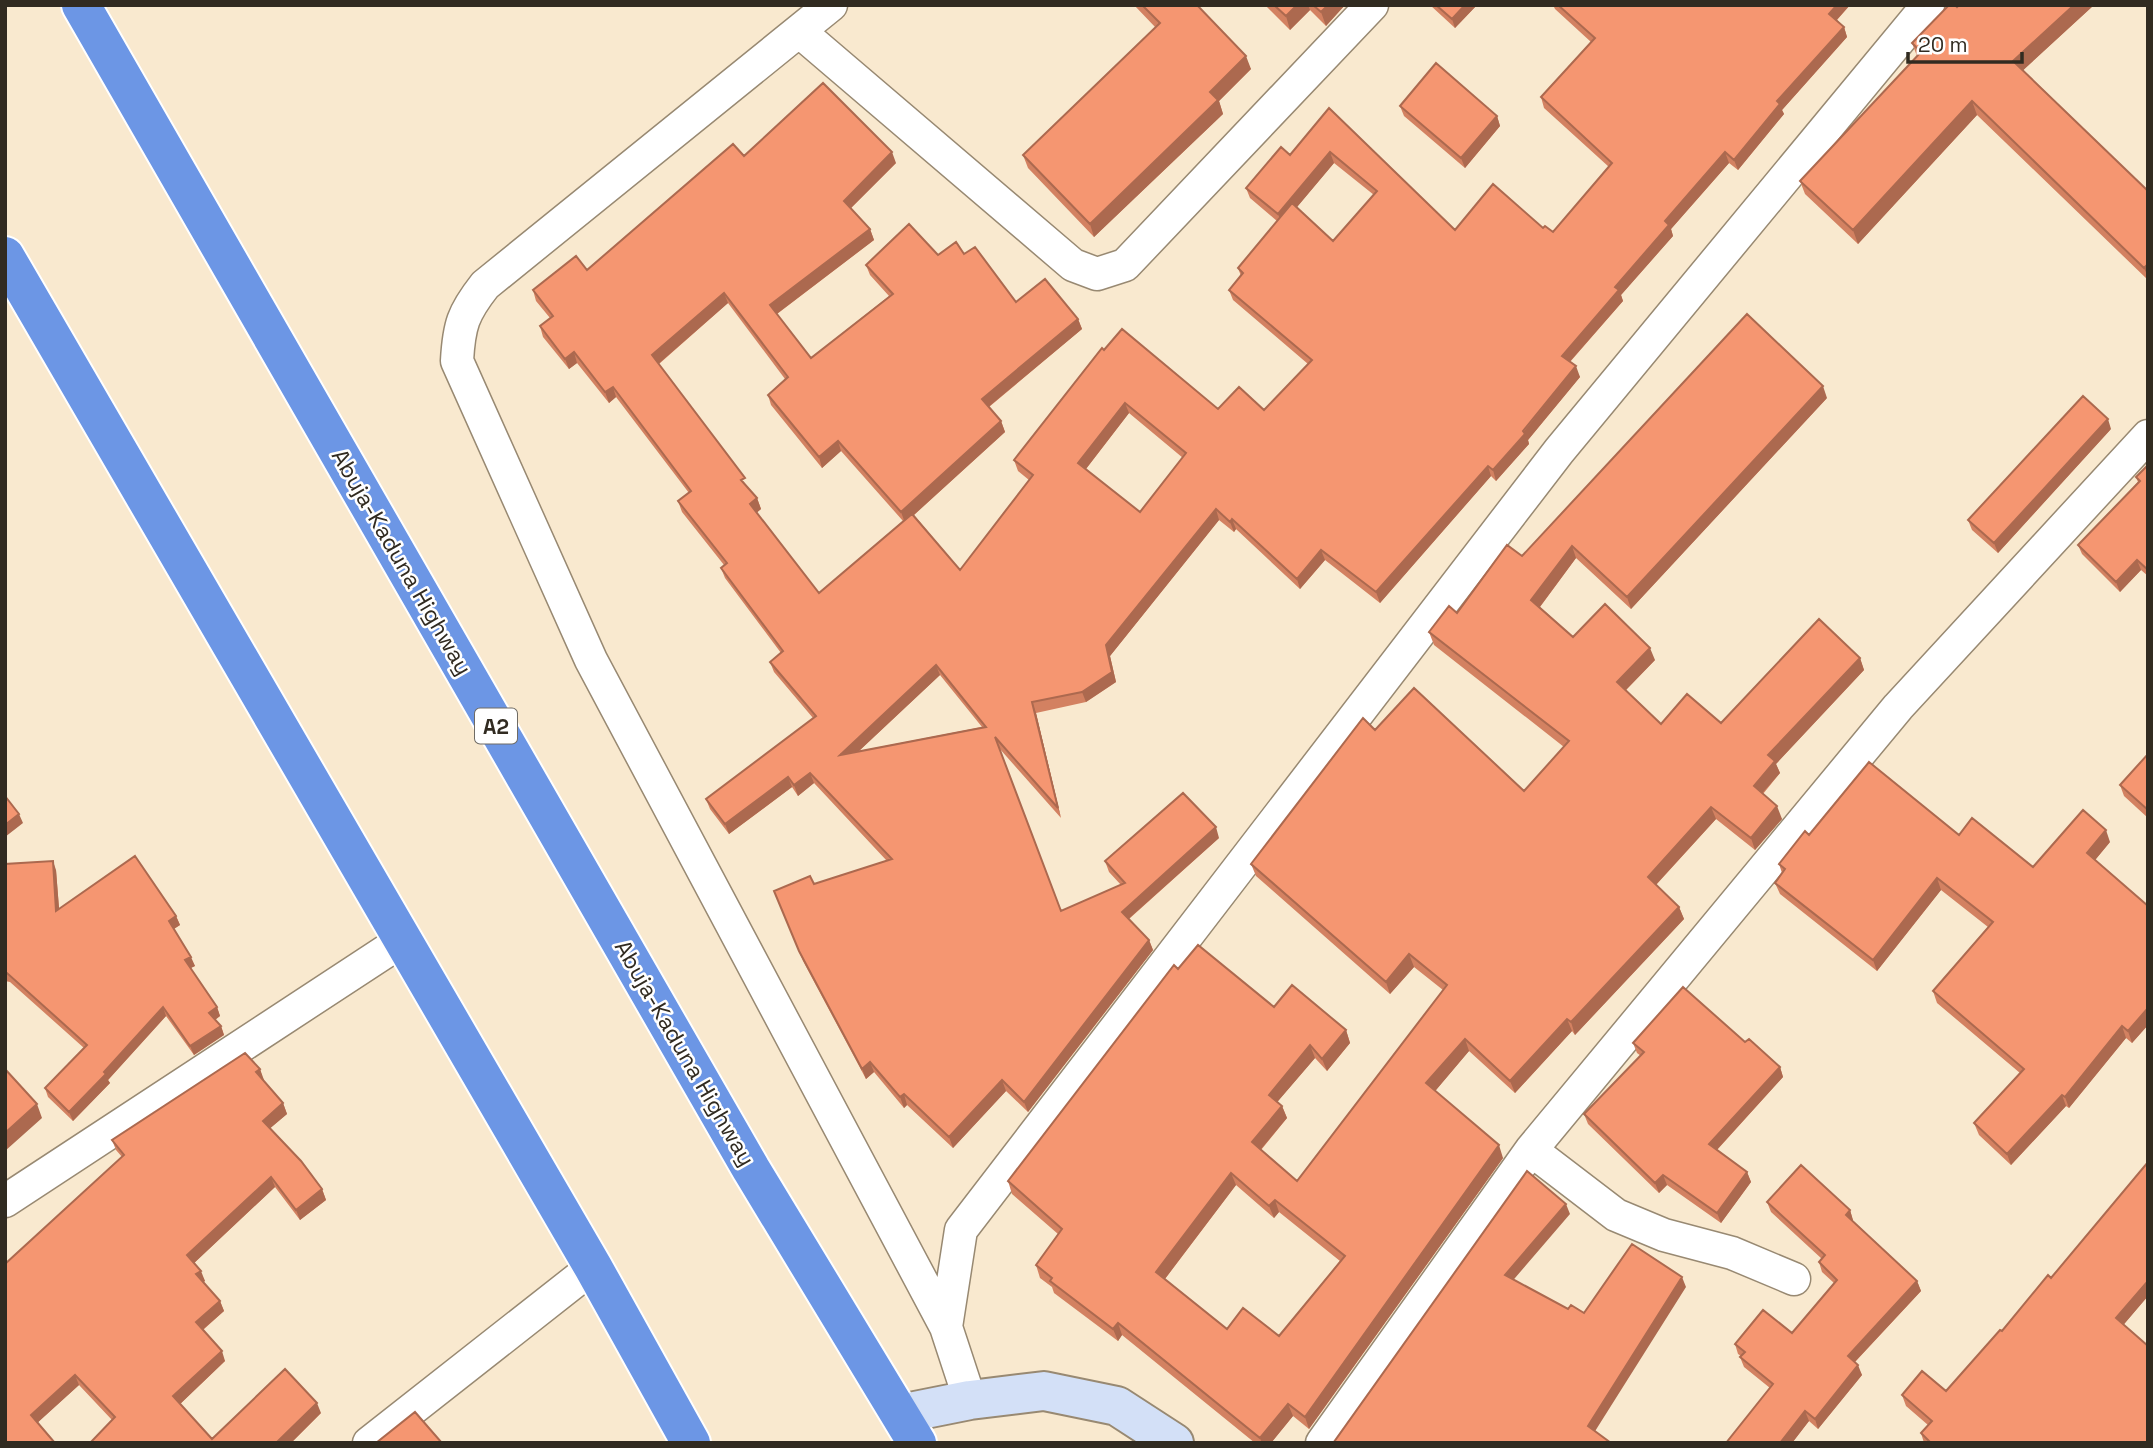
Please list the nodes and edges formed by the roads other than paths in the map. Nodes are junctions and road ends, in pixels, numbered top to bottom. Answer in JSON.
{"nodes":[{"id":1,"x":81,"y":5,"type":"edge"},
{"id":2,"x":831,"y":5,"type":"edge"},
{"id":3,"x":1372,"y":5,"type":"edge"},
{"id":4,"x":1928,"y":5,"type":"edge"},
{"id":5,"x":799,"y":31,"type":"junction"},
{"id":6,"x":5,"y":256,"type":"edge"},
{"id":7,"x":2148,"y":436,"type":"edge"},
{"id":8,"x":403,"y":940,"type":"junction"},
{"id":9,"x":1531,"y":1150,"type":"junction"},
{"id":10,"x":5,"y":1201,"type":"edge"},
{"id":11,"x":593,"y":1267,"type":"junction"},
{"id":12,"x":1794,"y":1279,"type":"dead end"},
{"id":13,"x":946,"y":1327,"type":"junction"},
{"id":14,"x":970,"y":1400,"type":"junction"},
{"id":15,"x":908,"y":1428,"type":"edge"},
{"id":16,"x":369,"y":1443,"type":"edge"},
{"id":17,"x":691,"y":1443,"type":"edge"},
{"id":18,"x":1174,"y":1443,"type":"edge"},
{"id":19,"x":1322,"y":1443,"type":"edge"}],
"edges":[{"from":1,"to":15,"type":"highway","name":"Abuja-Kaduna Highway","number":"A2"},
{"from":2,"to":5,"type":"street"},
{"from":3,"to":5,"type":"street"},
{"from":4,"to":13,"type":"street"},
{"from":5,"to":13,"type":"street"},
{"from":6,"to":8,"type":"highway"},
{"from":7,"to":9,"type":"street"},
{"from":8,"to":10,"type":"street"},
{"from":8,"to":11,"type":"highway"},
{"from":9,"to":12,"type":"street"},
{"from":9,"to":19,"type":"street"},
{"from":11,"to":16,"type":"street"},
{"from":11,"to":17,"type":"highway"},
{"from":13,"to":14,"type":"street"},
{"from":14,"to":15,"type":"street"},
{"from":14,"to":18,"type":"street"}]}
